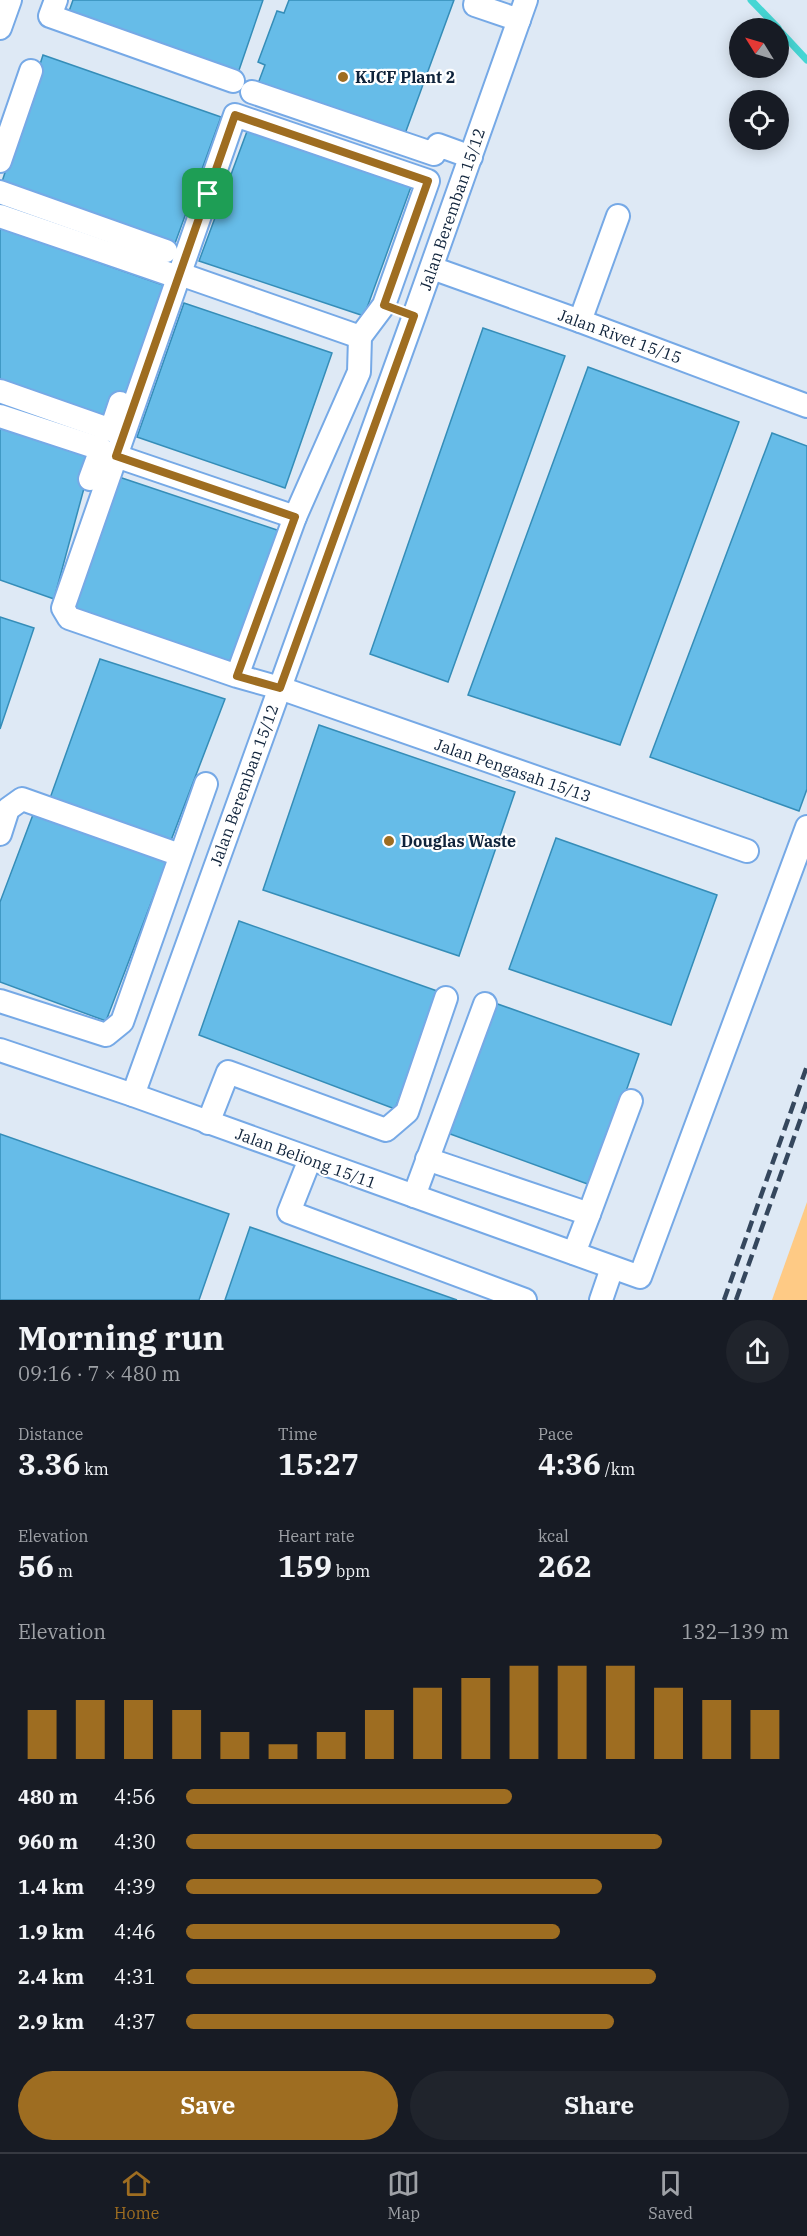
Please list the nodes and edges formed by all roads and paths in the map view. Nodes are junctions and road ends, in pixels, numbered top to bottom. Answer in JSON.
{"nodes":[{"id":1,"x":55,"y":0,"type":"edge"},
{"id":2,"x":476,"y":0,"type":"edge"},
{"id":3,"x":522,"y":10,"type":"edge"},
{"id":4,"x":31,"y":71,"type":"dead end"},
{"id":5,"x":471,"y":157,"type":"junction"},
{"id":6,"x":0,"y":161,"type":"edge"},
{"id":7,"x":0,"y":192,"type":"edge"},
{"id":8,"x":0,"y":216,"type":"edge"},
{"id":9,"x":618,"y":216,"type":"dead end"},
{"id":10,"x":166,"y":251,"type":"dead end"},
{"id":11,"x":432,"y":268,"type":"junction"},
{"id":12,"x":175,"y":274,"type":"junction"},
{"id":13,"x":384,"y":305,"type":"junction"},
{"id":14,"x":414,"y":316,"type":"junction"},
{"id":15,"x":580,"y":321,"type":"junction"},
{"id":16,"x":360,"y":337,"type":"junction"},
{"id":17,"x":135,"y":359,"type":"dead end"},
{"id":18,"x":359,"y":372,"type":"junction"},
{"id":19,"x":390,"y":384,"type":"junction"},
{"id":20,"x":0,"y":391,"type":"edge"},
{"id":21,"x":807,"y":406,"type":"edge"},
{"id":22,"x":0,"y":416,"type":"edge"},
{"id":23,"x":116,"y":456,"type":"junction"},
{"id":24,"x":90,"y":479,"type":"dead end"},
{"id":25,"x":295,"y":517,"type":"junction"},
{"id":26,"x":237,"y":676,"type":"junction"},
{"id":27,"x":280,"y":688,"type":"junction"},
{"id":28,"x":206,"y":784,"type":"dead end"},
{"id":29,"x":807,"y":827,"type":"edge"},
{"id":30,"x":0,"y":834,"type":"edge"},
{"id":31,"x":747,"y":851,"type":"dead end"},
{"id":32,"x":180,"y":855,"type":"junction"},
{"id":33,"x":446,"y":998,"type":"dead end"},
{"id":34,"x":0,"y":1001,"type":"edge"},
{"id":35,"x":485,"y":1004,"type":"dead end"},
{"id":36,"x":0,"y":1050,"type":"edge"},
{"id":37,"x":133,"y":1095,"type":"junction"},
{"id":38,"x":631,"y":1101,"type":"dead end"},
{"id":39,"x":208,"y":1123,"type":"junction"},
{"id":40,"x":427,"y":1159,"type":"junction"},
{"id":41,"x":310,"y":1160,"type":"junction"},
{"id":42,"x":414,"y":1197,"type":"junction"},
{"id":43,"x":589,"y":1214,"type":"junction"},
{"id":44,"x":574,"y":1253,"type":"junction"},
{"id":45,"x":612,"y":1268,"type":"junction"},
{"id":46,"x":525,"y":1300,"type":"edge"},
{"id":47,"x":601,"y":1300,"type":"edge"}],
"edges":[{"from":1,"to":5,"type":"street"},
{"from":2,"to":3,"type":"street"},
{"from":3,"to":5,"type":"street","name":"Jalan Beremban 15/12"},
{"from":4,"to":6,"type":"street"},
{"from":5,"to":11,"type":"street","name":"Jalan Beremban 15/12"},
{"from":7,"to":10,"type":"street"},
{"from":8,"to":12,"type":"street"},
{"from":9,"to":15,"type":"street"},
{"from":11,"to":14,"type":"street","name":"Jalan Beremban 15/12"},
{"from":11,"to":15,"type":"street","name":"Jalan Rivet 15/15"},
{"from":12,"to":13,"type":"street"},
{"from":12,"to":16,"type":"street"},
{"from":12,"to":23,"type":"street"},
{"from":13,"to":14,"type":"street"},
{"from":13,"to":16,"type":"street"},
{"from":14,"to":19,"type":"street","name":"Jalan Beremban 15/12"},
{"from":15,"to":21,"type":"street","name":"Jalan Rivet 15/15"},
{"from":16,"to":18,"type":"street"},
{"from":17,"to":20,"type":"street"},
{"from":18,"to":19,"type":"street"},
{"from":18,"to":25,"type":"street"},
{"from":19,"to":27,"type":"street","name":"Jalan Beremban 15/12"},
{"from":22,"to":24,"type":"street"},
{"from":23,"to":25,"type":"street"},
{"from":23,"to":26,"type":"street","name":"Jalan Pengasah 15/13"},
{"from":25,"to":26,"type":"street"},
{"from":26,"to":27,"type":"street","name":"Jalan Pengasah 15/13"},
{"from":27,"to":31,"type":"street","name":"Jalan Pengasah 15/13"},
{"from":27,"to":37,"type":"street","name":"Jalan Beremban 15/12"},
{"from":28,"to":32,"type":"street"},
{"from":29,"to":45,"type":"street","name":"Jalan Beliong 15/11"},
{"from":30,"to":32,"type":"street"},
{"from":32,"to":34,"type":"street"},
{"from":33,"to":39,"type":"street"},
{"from":35,"to":40,"type":"street"},
{"from":36,"to":37,"type":"street","name":"Jalan Beliong 15/11"},
{"from":37,"to":39,"type":"street","name":"Jalan Beliong 15/11"},
{"from":38,"to":43,"type":"street"},
{"from":39,"to":41,"type":"street","name":"Jalan Beliong 15/11"},
{"from":40,"to":42,"type":"street"},
{"from":40,"to":43,"type":"street"},
{"from":41,"to":42,"type":"street","name":"Jalan Beliong 15/11"},
{"from":41,"to":46,"type":"street"},
{"from":42,"to":44,"type":"street","name":"Jalan Beliong 15/11"},
{"from":43,"to":44,"type":"street"},
{"from":44,"to":45,"type":"street","name":"Jalan Beliong 15/11"},
{"from":45,"to":47,"type":"street"}]}
